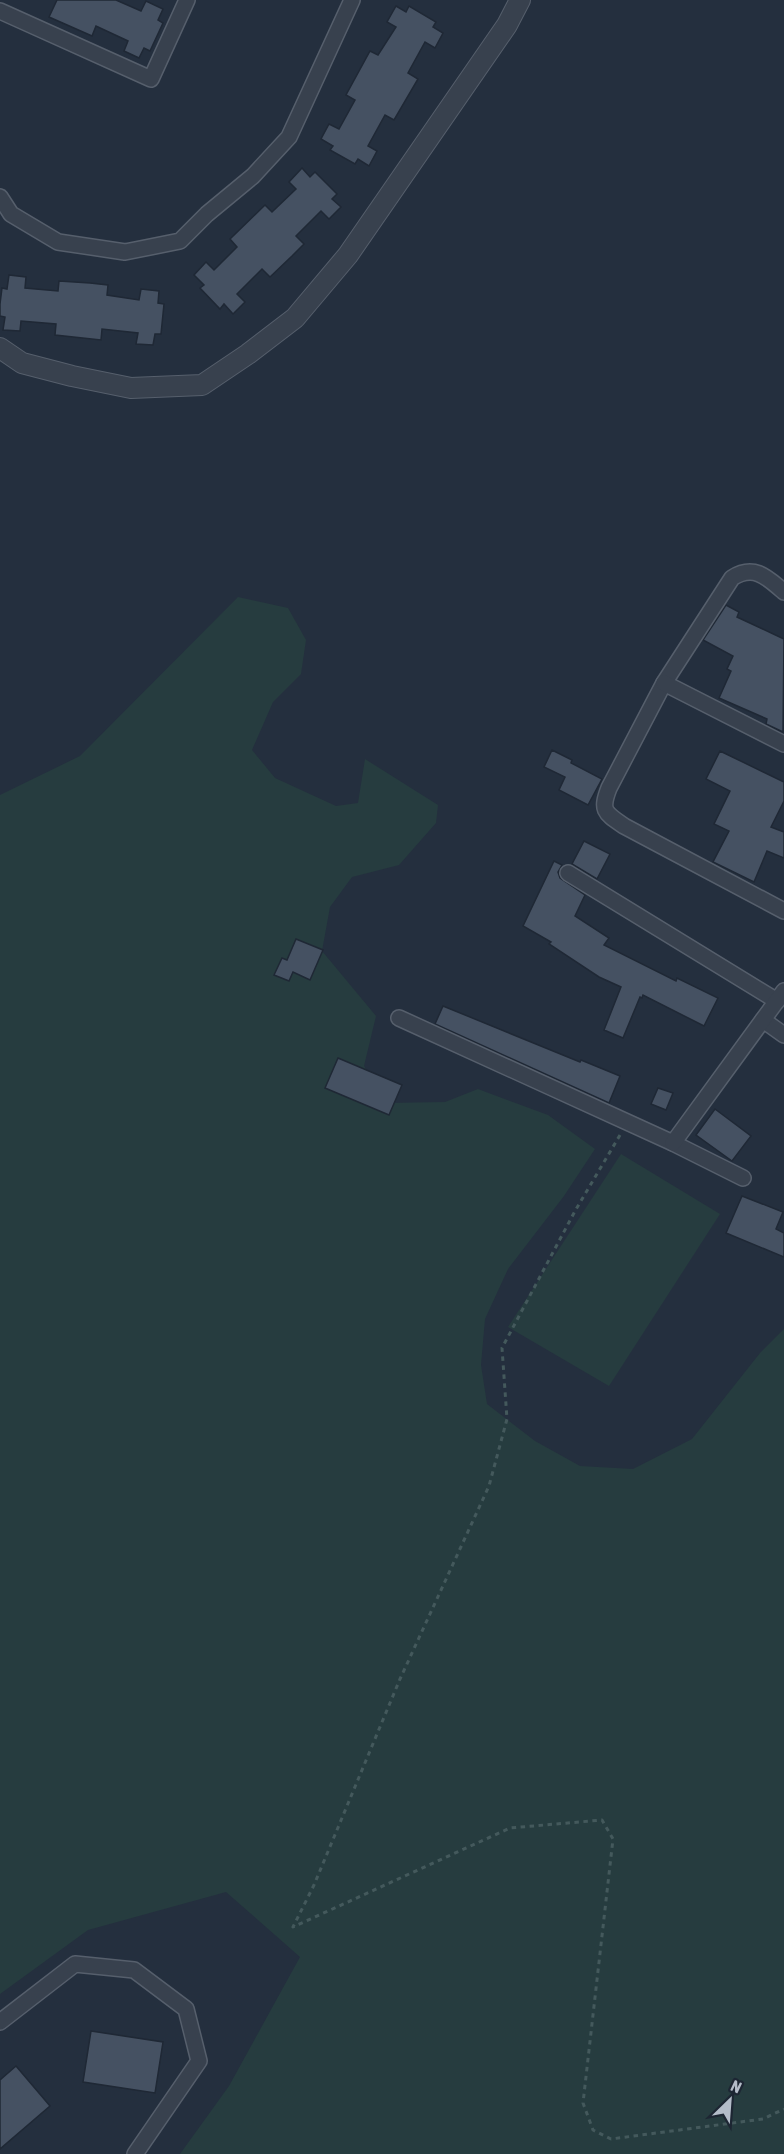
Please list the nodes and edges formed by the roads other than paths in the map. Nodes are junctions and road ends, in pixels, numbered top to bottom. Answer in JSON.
{"nodes":[{"id":1,"x":352,"y":0,"type":"edge"},
{"id":2,"x":520,"y":0,"type":"edge"},
{"id":3,"x":184,"y":1,"type":"edge"},
{"id":4,"x":0,"y":11,"type":"edge"},
{"id":5,"x":0,"y":197,"type":"edge"},
{"id":6,"x":0,"y":348,"type":"edge"},
{"id":7,"x":784,"y":592,"type":"edge"},
{"id":8,"x":664,"y":682,"type":"junction"},
{"id":9,"x":784,"y":744,"type":"edge"},
{"id":10,"x":568,"y":873,"type":"dead end"},
{"id":11,"x":784,"y":910,"type":"edge"},
{"id":12,"x":780,"y":996,"type":"edge"},
{"id":13,"x":399,"y":1018,"type":"dead end"},
{"id":14,"x":763,"y":1020,"type":"junction"},
{"id":15,"x":784,"y":1035,"type":"edge"},
{"id":16,"x":673,"y":1143,"type":"junction"},
{"id":17,"x":743,"y":1178,"type":"dead end"},
{"id":18,"x":0,"y":2022,"type":"edge"},
{"id":19,"x":135,"y":2154,"type":"edge"}],
"edges":[{"from":1,"to":5,"type":"street"},
{"from":2,"to":6,"type":"street"},
{"from":3,"to":4,"type":"street"},
{"from":7,"to":8,"type":"street"},
{"from":8,"to":9,"type":"street"},
{"from":8,"to":11,"type":"street"},
{"from":10,"to":12,"type":"street"},
{"from":12,"to":14,"type":"street"},
{"from":13,"to":16,"type":"street"},
{"from":14,"to":15,"type":"street"},
{"from":14,"to":16,"type":"street"},
{"from":16,"to":17,"type":"street"},
{"from":18,"to":19,"type":"street"}]}
